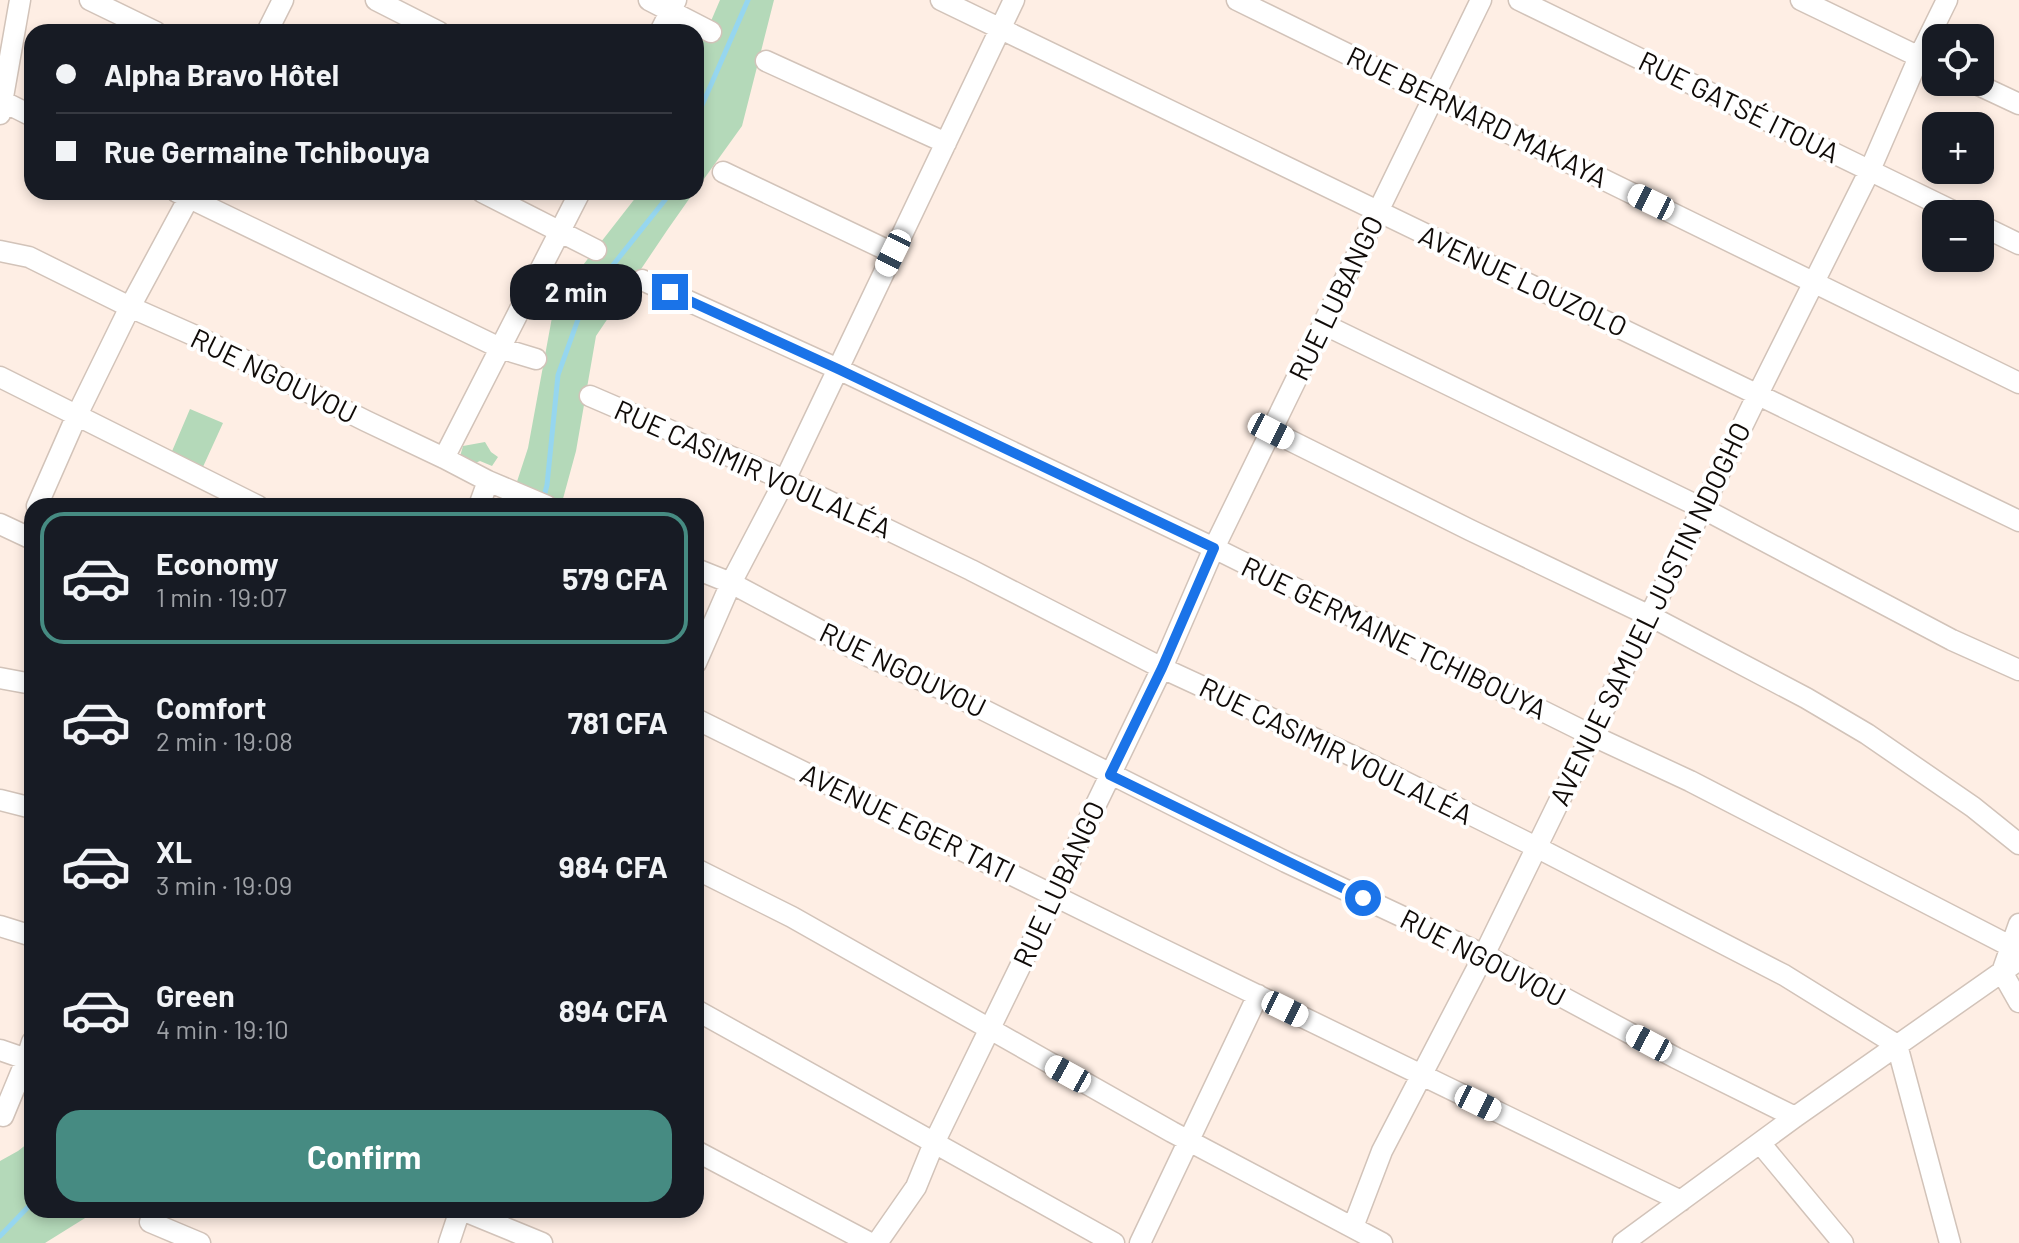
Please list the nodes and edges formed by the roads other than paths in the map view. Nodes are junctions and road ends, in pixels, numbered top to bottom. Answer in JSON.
{"nodes":[{"id":1,"x":20,"y":0,"type":"edge"},
{"id":2,"x":90,"y":0,"type":"edge"},
{"id":3,"x":283,"y":0,"type":"edge"},
{"id":4,"x":376,"y":0,"type":"edge"},
{"id":5,"x":649,"y":0,"type":"edge"},
{"id":6,"x":941,"y":0,"type":"edge"},
{"id":7,"x":1014,"y":0,"type":"edge"},
{"id":8,"x":1237,"y":0,"type":"edge"},
{"id":9,"x":1481,"y":0,"type":"edge"},
{"id":10,"x":1519,"y":0,"type":"edge"},
{"id":11,"x":1801,"y":0,"type":"edge"},
{"id":12,"x":1947,"y":0,"type":"edge"},
{"id":13,"x":674,"y":6,"type":"edge"},
{"id":14,"x":140,"y":24,"type":"edge"},
{"id":15,"x":271,"y":24,"type":"edge"},
{"id":16,"x":423,"y":24,"type":"edge"},
{"id":17,"x":664,"y":24,"type":"edge"},
{"id":18,"x":700,"y":24,"type":"edge"},
{"id":19,"x":1940,"y":24,"type":"edge"},
{"id":20,"x":704,"y":27,"type":"edge"},
{"id":21,"x":1001,"y":29,"type":"junction"},
{"id":22,"x":711,"y":32,"type":"dead end"},
{"id":23,"x":1922,"y":58,"type":"edge"},
{"id":24,"x":766,"y":61,"type":"dead end"},
{"id":25,"x":1922,"y":72,"type":"edge"},
{"id":26,"x":1994,"y":92,"type":"edge"},
{"id":27,"x":2,"y":96,"type":"edge"},
{"id":28,"x":1434,"y":96,"type":"junction"},
{"id":29,"x":2019,"y":104,"type":"edge"},
{"id":30,"x":24,"y":111,"type":"edge"},
{"id":31,"x":946,"y":143,"type":"junction"},
{"id":32,"x":1870,"y":170,"type":"junction"},
{"id":33,"x":723,"y":172,"type":"dead end"},
{"id":34,"x":183,"y":200,"type":"edge"},
{"id":35,"x":198,"y":200,"type":"edge"},
{"id":36,"x":498,"y":200,"type":"edge"},
{"id":37,"x":576,"y":200,"type":"edge"},
{"id":38,"x":1931,"y":200,"type":"edge"},
{"id":39,"x":1377,"y":212,"type":"junction"},
{"id":40,"x":560,"y":231,"type":"junction"},
{"id":41,"x":1994,"y":232,"type":"edge"},
{"id":42,"x":2019,"y":244,"type":"edge"},
{"id":43,"x":596,"y":250,"type":"dead end"},
{"id":44,"x":0,"y":251,"type":"edge"},
{"id":45,"x":893,"y":253,"type":"junction"},
{"id":46,"x":642,"y":280,"type":"dead end"},
{"id":47,"x":1814,"y":282,"type":"junction"},
{"id":48,"x":130,"y":307,"type":"junction"},
{"id":49,"x":1323,"y":324,"type":"junction"},
{"id":50,"x":500,"y":348,"type":"junction"},
{"id":51,"x":536,"y":359,"type":"dead end"},
{"id":52,"x":838,"y":369,"type":"junction"},
{"id":53,"x":0,"y":377,"type":"edge"},
{"id":54,"x":2019,"y":383,"type":"edge"},
{"id":55,"x":1758,"y":394,"type":"junction"},
{"id":56,"x":590,"y":396,"type":"dead end"},
{"id":57,"x":77,"y":415,"type":"junction"},
{"id":58,"x":1271,"y":431,"type":"junction"},
{"id":59,"x":444,"y":458,"type":"junction"},
{"id":60,"x":785,"y":480,"type":"junction"},
{"id":61,"x":488,"y":481,"type":"junction"},
{"id":62,"x":41,"y":498,"type":"edge"},
{"id":63,"x":242,"y":498,"type":"edge"},
{"id":64,"x":482,"y":498,"type":"edge"},
{"id":65,"x":528,"y":498,"type":"edge"},
{"id":66,"x":1702,"y":508,"type":"junction"},
{"id":67,"x":2019,"y":521,"type":"edge"},
{"id":68,"x":0,"y":524,"type":"edge"},
{"id":69,"x":24,"y":529,"type":"edge"},
{"id":70,"x":1214,"y":548,"type":"junction"},
{"id":71,"x":704,"y":572,"type":"edge"},
{"id":72,"x":731,"y":583,"type":"junction"},
{"id":73,"x":1650,"y":616,"type":"junction"},
{"id":74,"x":704,"y":645,"type":"edge"},
{"id":75,"x":1162,"y":668,"type":"junction"},
{"id":76,"x":2019,"y":670,"type":"edge"},
{"id":77,"x":0,"y":678,"type":"edge"},
{"id":78,"x":24,"y":682,"type":"edge"},
{"id":79,"x":704,"y":723,"type":"edge"},
{"id":80,"x":1591,"y":735,"type":"junction"},
{"id":81,"x":1110,"y":775,"type":"junction"},
{"id":82,"x":0,"y":800,"type":"edge"},
{"id":83,"x":24,"y":806,"type":"edge"},
{"id":84,"x":2019,"y":844,"type":"edge"},
{"id":85,"x":1536,"y":847,"type":"junction"},
{"id":86,"x":704,"y":873,"type":"edge"},
{"id":87,"x":1055,"y":895,"type":"junction"},
{"id":88,"x":2019,"y":924,"type":"edge"},
{"id":89,"x":0,"y":926,"type":"edge"},
{"id":90,"x":24,"y":934,"type":"edge"},
{"id":91,"x":1484,"y":955,"type":"junction"},
{"id":92,"x":2010,"y":960,"type":"edge"},
{"id":93,"x":1258,"y":995,"type":"junction"},
{"id":94,"x":2019,"y":1002,"type":"edge"},
{"id":95,"x":704,"y":1014,"type":"edge"},
{"id":96,"x":990,"y":1030,"type":"junction"},
{"id":97,"x":1897,"y":1045,"type":"junction"},
{"id":98,"x":0,"y":1050,"type":"edge"},
{"id":99,"x":24,"y":1053,"type":"edge"},
{"id":100,"x":24,"y":1068,"type":"edge"},
{"id":101,"x":1420,"y":1075,"type":"junction"},
{"id":102,"x":3,"y":1116,"type":"dead end"},
{"id":103,"x":1795,"y":1117,"type":"junction"},
{"id":104,"x":1189,"y":1141,"type":"junction"},
{"id":105,"x":934,"y":1143,"type":"junction"},
{"id":106,"x":1760,"y":1143,"type":"junction"},
{"id":107,"x":704,"y":1155,"type":"edge"},
{"id":108,"x":1681,"y":1201,"type":"junction"},
{"id":109,"x":458,"y":1218,"type":"edge"},
{"id":110,"x":481,"y":1218,"type":"edge"},
{"id":111,"x":150,"y":1222,"type":"dead end"},
{"id":112,"x":1353,"y":1227,"type":"junction"},
{"id":113,"x":200,"y":1243,"type":"edge"},
{"id":114,"x":449,"y":1243,"type":"edge"},
{"id":115,"x":542,"y":1243,"type":"edge"},
{"id":116,"x":870,"y":1243,"type":"edge"},
{"id":117,"x":877,"y":1243,"type":"edge"},
{"id":118,"x":1114,"y":1243,"type":"edge"},
{"id":119,"x":1140,"y":1243,"type":"edge"},
{"id":120,"x":1382,"y":1243,"type":"edge"},
{"id":121,"x":1623,"y":1243,"type":"edge"},
{"id":122,"x":1843,"y":1243,"type":"edge"},
{"id":123,"x":1950,"y":1243,"type":"edge"}],
"edges":[{"from":1,"to":27,"type":"street"},
{"from":2,"to":14,"type":"street"},
{"from":3,"to":15,"type":"street"},
{"from":4,"to":16,"type":"street"},
{"from":5,"to":13,"type":"street"},
{"from":6,"to":21,"type":"street","name":"AVENUE LOUZOLO"},
{"from":7,"to":21,"type":"street"},
{"from":8,"to":28,"type":"street","name":"RUE BERNARD MAKAYA"},
{"from":9,"to":28,"type":"street","name":"RUE LUBANGO"},
{"from":10,"to":32,"type":"street","name":"RUE GATSÉ ITOUA"},
{"from":11,"to":23,"type":"street"},
{"from":12,"to":19,"type":"street","name":"AVENUE SAMUEL JUSTIN NDOGHO"},
{"from":13,"to":17,"type":"street"},
{"from":13,"to":18,"type":"street"},
{"from":20,"to":22,"type":"street"},
{"from":21,"to":31,"type":"street"},
{"from":21,"to":39,"type":"street","name":"AVENUE LOUZOLO"},
{"from":24,"to":31,"type":"street"},
{"from":25,"to":32,"type":"street","name":"AVENUE SAMUEL JUSTIN NDOGHO"},
{"from":26,"to":29,"type":"street"},
{"from":27,"to":30,"type":"street"},
{"from":28,"to":39,"type":"street","name":"RUE LUBANGO"},
{"from":28,"to":47,"type":"street","name":"RUE BERNARD MAKAYA"},
{"from":31,"to":45,"type":"street"},
{"from":32,"to":38,"type":"street","name":"RUE GATSÉ ITOUA"},
{"from":32,"to":47,"type":"street","name":"AVENUE SAMUEL JUSTIN NDOGHO"},
{"from":33,"to":45,"type":"street"},
{"from":34,"to":48,"type":"street"},
{"from":35,"to":50,"type":"street"},
{"from":36,"to":40,"type":"street"},
{"from":37,"to":40,"type":"street"},
{"from":39,"to":49,"type":"street","name":"RUE LUBANGO"},
{"from":39,"to":55,"type":"street","name":"AVENUE LOUZOLO"},
{"from":40,"to":43,"type":"street"},
{"from":40,"to":50,"type":"street"},
{"from":41,"to":42,"type":"street"},
{"from":44,"to":48,"type":"street","name":"RUE NGOUVOU"},
{"from":45,"to":52,"type":"street"},
{"from":46,"to":52,"type":"street","name":"RUE GERMAINE TCHIBOUYA"},
{"from":47,"to":54,"type":"street","name":"RUE BERNARD MAKAYA"},
{"from":47,"to":55,"type":"street","name":"AVENUE SAMUEL JUSTIN NDOGHO"},
{"from":48,"to":57,"type":"street"},
{"from":48,"to":59,"type":"street","name":"RUE NGOUVOU"},
{"from":49,"to":58,"type":"street","name":"RUE LUBANGO"},
{"from":49,"to":66,"type":"street"},
{"from":50,"to":51,"type":"street"},
{"from":50,"to":59,"type":"street"},
{"from":52,"to":60,"type":"street"},
{"from":52,"to":70,"type":"street","name":"RUE GERMAINE TCHIBOUYA"},
{"from":53,"to":57,"type":"street"},
{"from":55,"to":66,"type":"street","name":"AVENUE SAMUEL JUSTIN NDOGHO"},
{"from":55,"to":67,"type":"street","name":"AVENUE LOUZOLO"},
{"from":56,"to":60,"type":"street","name":"RUE CASIMIR VOULALÉA"},
{"from":57,"to":62,"type":"street"},
{"from":57,"to":63,"type":"street"},
{"from":58,"to":70,"type":"street","name":"RUE LUBANGO"},
{"from":58,"to":73,"type":"street"},
{"from":59,"to":61,"type":"street","name":"RUE NGOUVOU"},
{"from":60,"to":72,"type":"street"},
{"from":60,"to":75,"type":"street","name":"RUE CASIMIR VOULALÉA"},
{"from":61,"to":64,"type":"street"},
{"from":61,"to":65,"type":"street","name":"RUE NGOUVOU"},
{"from":66,"to":73,"type":"street","name":"AVENUE SAMUEL JUSTIN NDOGHO"},
{"from":66,"to":76,"type":"street"},
{"from":68,"to":69,"type":"street"},
{"from":70,"to":75,"type":"street","name":"RUE LUBANGO"},
{"from":70,"to":80,"type":"street","name":"RUE GERMAINE TCHIBOUYA"},
{"from":71,"to":72,"type":"street","name":"RUE NGOUVOU"},
{"from":72,"to":74,"type":"street"},
{"from":72,"to":81,"type":"street","name":"RUE NGOUVOU"},
{"from":73,"to":80,"type":"street","name":"AVENUE SAMUEL JUSTIN NDOGHO"},
{"from":73,"to":84,"type":"street"},
{"from":75,"to":81,"type":"street","name":"RUE LUBANGO"},
{"from":75,"to":85,"type":"street","name":"RUE CASIMIR VOULALÉA"},
{"from":77,"to":78,"type":"street"},
{"from":79,"to":87,"type":"street","name":"AVENUE EGER TATI"},
{"from":80,"to":85,"type":"street","name":"AVENUE SAMUEL JUSTIN NDOGHO"},
{"from":80,"to":92,"type":"street","name":"RUE GERMAINE TCHIBOUYA"},
{"from":81,"to":87,"type":"street","name":"RUE LUBANGO"},
{"from":81,"to":91,"type":"street","name":"RUE NGOUVOU"},
{"from":82,"to":83,"type":"street"},
{"from":85,"to":91,"type":"street","name":"AVENUE SAMUEL JUSTIN NDOGHO"},
{"from":85,"to":97,"type":"street","name":"RUE CASIMIR VOULALÉA"},
{"from":86,"to":96,"type":"street"},
{"from":87,"to":93,"type":"street","name":"AVENUE EGER TATI"},
{"from":87,"to":96,"type":"street","name":"RUE LUBANGO"},
{"from":88,"to":92,"type":"street"},
{"from":89,"to":90,"type":"street"},
{"from":91,"to":101,"type":"street","name":"AVENUE SAMUEL JUSTIN NDOGHO"},
{"from":91,"to":103,"type":"street","name":"RUE NGOUVOU"},
{"from":92,"to":94,"type":"street"},
{"from":92,"to":97,"type":"street"},
{"from":93,"to":101,"type":"street","name":"AVENUE EGER TATI"},
{"from":93,"to":104,"type":"street"},
{"from":95,"to":105,"type":"street"},
{"from":96,"to":104,"type":"street"},
{"from":96,"to":105,"type":"street","name":"RUE LUBANGO"},
{"from":97,"to":103,"type":"street"},
{"from":97,"to":123,"type":"street"},
{"from":98,"to":99,"type":"street"},
{"from":100,"to":102,"type":"street"},
{"from":101,"to":108,"type":"street","name":"AVENUE EGER TATI"},
{"from":101,"to":112,"type":"street","name":"AVENUE SAMUEL JUSTIN NDOGHO"},
{"from":103,"to":106,"type":"street"},
{"from":104,"to":112,"type":"street"},
{"from":104,"to":119,"type":"street"},
{"from":105,"to":117,"type":"street","name":"RUE LUBANGO"},
{"from":105,"to":118,"type":"street"},
{"from":106,"to":108,"type":"street"},
{"from":106,"to":122,"type":"street"},
{"from":107,"to":116,"type":"street"},
{"from":108,"to":121,"type":"street"},
{"from":109,"to":114,"type":"street"},
{"from":110,"to":115,"type":"street"},
{"from":111,"to":113,"type":"street"},
{"from":112,"to":120,"type":"street"}]}
